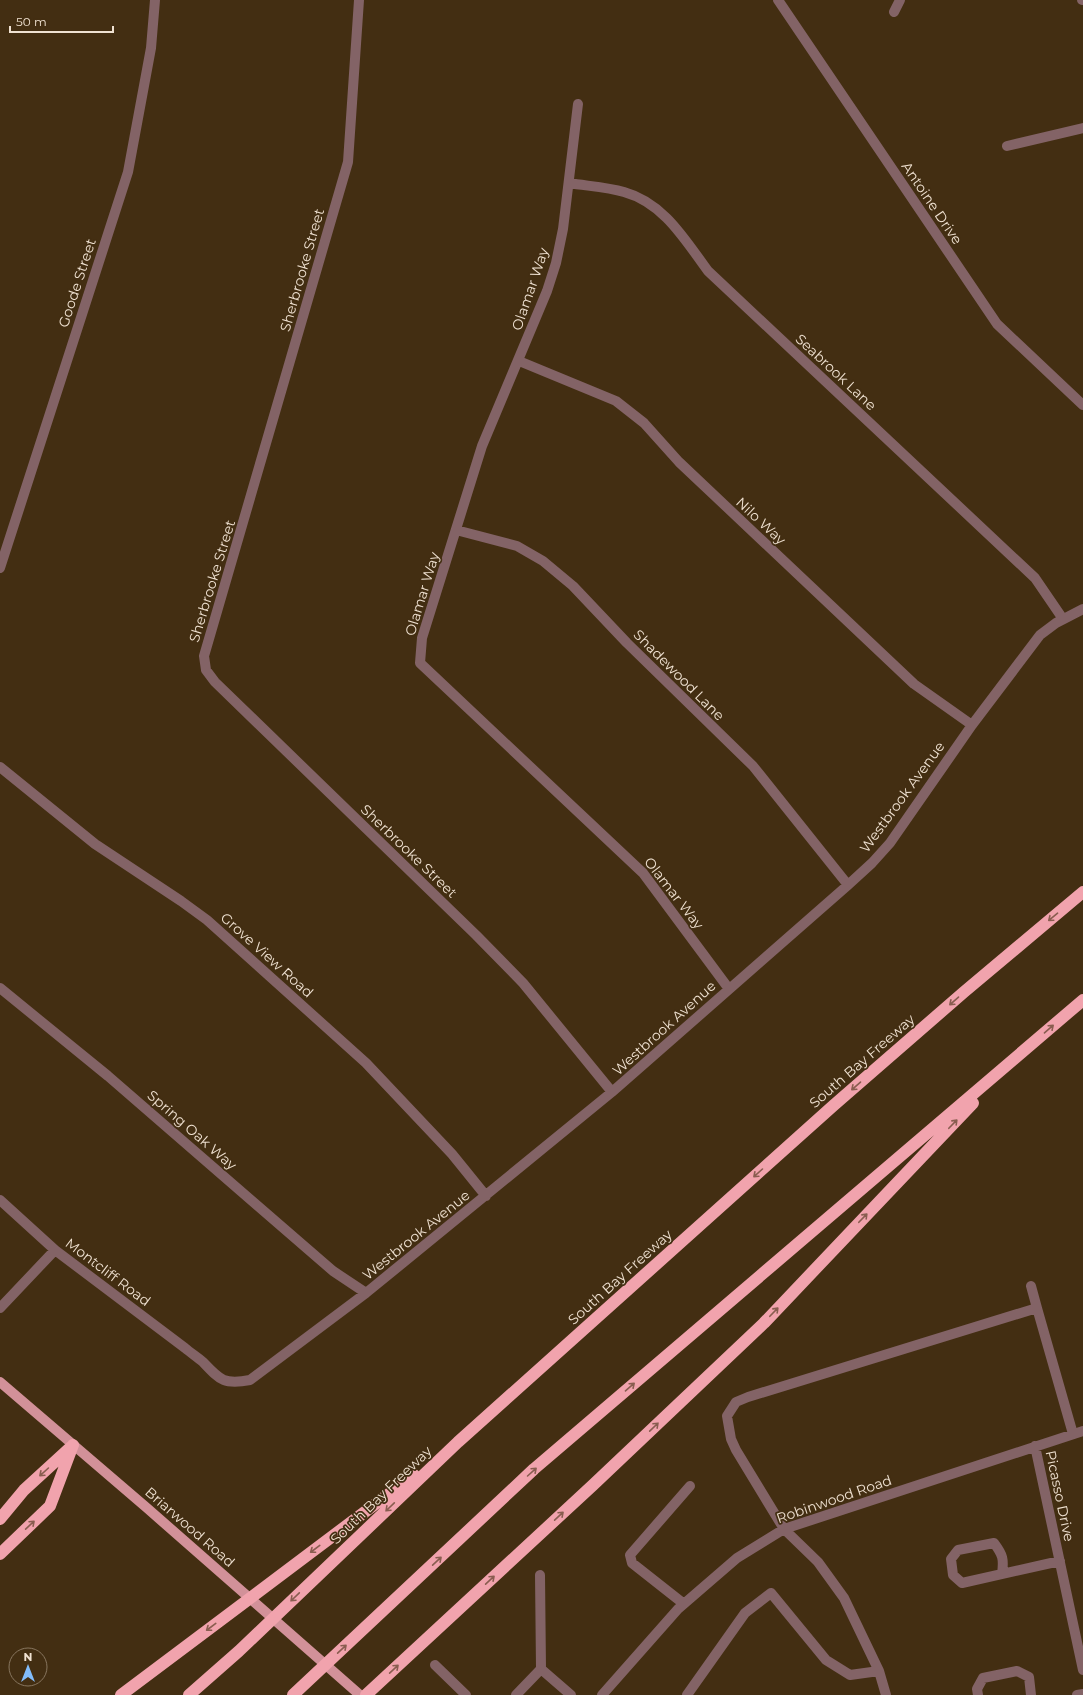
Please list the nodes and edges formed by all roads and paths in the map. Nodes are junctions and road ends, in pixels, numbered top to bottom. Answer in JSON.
{"nodes":[{"id":1,"x":155,"y":0,"type":"edge"},
{"id":2,"x":359,"y":0,"type":"edge"},
{"id":3,"x":778,"y":0,"type":"edge"},
{"id":4,"x":900,"y":0,"type":"edge"},
{"id":5,"x":894,"y":12,"type":"dead end"},
{"id":6,"x":578,"y":104,"type":"dead end"},
{"id":7,"x":1083,"y":128,"type":"edge"},
{"id":8,"x":1007,"y":146,"type":"dead end"},
{"id":9,"x":569,"y":183,"type":"junction"},
{"id":10,"x":519,"y":361,"type":"junction"},
{"id":11,"x":1083,"y":405,"type":"edge"},
{"id":12,"x":456,"y":530,"type":"junction"},
{"id":13,"x":0,"y":568,"type":"edge"},
{"id":14,"x":1083,"y":609,"type":"edge"},
{"id":15,"x":1063,"y":619,"type":"junction"},
{"id":16,"x":972,"y":725,"type":"junction"},
{"id":17,"x":0,"y":767,"type":"edge"},
{"id":18,"x":848,"y":885,"type":"junction"},
{"id":19,"x":1083,"y":892,"type":"edge"},
{"id":20,"x":0,"y":988,"type":"edge"},
{"id":21,"x":729,"y":989,"type":"junction"},
{"id":22,"x":1083,"y":1000,"type":"edge"},
{"id":23,"x":1019,"y":1054,"type":"junction"},
{"id":24,"x":612,"y":1092,"type":"junction"},
{"id":25,"x":486,"y":1196,"type":"junction"},
{"id":26,"x":0,"y":1200,"type":"edge"},
{"id":27,"x":55,"y":1250,"type":"junction"},
{"id":28,"x":1031,"y":1286,"type":"dead end"},
{"id":29,"x":366,"y":1293,"type":"junction"},
{"id":30,"x":0,"y":1308,"type":"edge"},
{"id":31,"x":1037,"y":1308,"type":"junction"},
{"id":32,"x":203,"y":1362,"type":"joint"},
{"id":33,"x":0,"y":1382,"type":"edge"},
{"id":34,"x":1083,"y":1431,"type":"edge"},
{"id":35,"x":1073,"y":1434,"type":"junction"},
{"id":36,"x":458,"y":1442,"type":"junction"},
{"id":37,"x":73,"y":1445,"type":"junction"},
{"id":38,"x":1035,"y":1446,"type":"junction"},
{"id":39,"x":690,"y":1486,"type":"dead end"},
{"id":40,"x":0,"y":1519,"type":"edge"},
{"id":41,"x":784,"y":1530,"type":"junction"},
{"id":42,"x":0,"y":1554,"type":"edge"},
{"id":43,"x":1060,"y":1561,"type":"junction"},
{"id":44,"x":1002,"y":1574,"type":"junction"},
{"id":45,"x":540,"y":1575,"type":"dead end"},
{"id":46,"x":684,"y":1604,"type":"junction"},
{"id":47,"x":434,"y":1665,"type":"dead end"},
{"id":48,"x":541,"y":1669,"type":"junction"},
{"id":49,"x":1083,"y":1670,"type":"edge"},
{"id":50,"x":879,"y":1671,"type":"junction"},
{"id":51,"x":1083,"y":1694,"type":"edge"},
{"id":52,"x":120,"y":1695,"type":"edge"},
{"id":53,"x":189,"y":1695,"type":"edge"},
{"id":54,"x":292,"y":1695,"type":"edge"},
{"id":55,"x":360,"y":1695,"type":"edge"},
{"id":56,"x":366,"y":1695,"type":"edge"},
{"id":57,"x":466,"y":1695,"type":"edge"},
{"id":58,"x":516,"y":1695,"type":"edge"},
{"id":59,"x":571,"y":1695,"type":"edge"},
{"id":60,"x":602,"y":1695,"type":"edge"},
{"id":61,"x":686,"y":1695,"type":"edge"},
{"id":62,"x":886,"y":1695,"type":"edge"},
{"id":63,"x":978,"y":1695,"type":"edge"},
{"id":64,"x":1031,"y":1695,"type":"edge"},
{"id":65,"x":1077,"y":1695,"type":"edge"}],
"edges":[{"from":1,"to":13,"type":"street","name":"Goode Street"},
{"from":2,"to":24,"type":"street","name":"Sherbrooke Street"},
{"from":3,"to":11,"type":"street","name":"Antoine Drive"},
{"from":4,"to":5,"type":"street"},
{"from":6,"to":9,"type":"street","name":"Olamar Way"},
{"from":7,"to":8,"type":"street"},
{"from":9,"to":10,"type":"street","name":"Olamar Way"},
{"from":9,"to":15,"type":"street","name":"Seabrook Lane"},
{"from":10,"to":12,"type":"street","name":"Olamar Way"},
{"from":10,"to":16,"type":"street","name":"Nilo Way"},
{"from":12,"to":18,"type":"street","name":"Shadewood Lane"},
{"from":12,"to":21,"type":"street","name":"Olamar Way"},
{"from":14,"to":15,"type":"street","name":"Westbrook Avenue"},
{"from":15,"to":16,"type":"street","name":"Westbrook Avenue"},
{"from":16,"to":18,"type":"street","name":"Westbrook Avenue"},
{"from":17,"to":25,"type":"street","name":"Grove View Road"},
{"from":18,"to":21,"type":"street","name":"Westbrook Avenue"},
{"from":19,"to":36,"type":"highway","name":"South Bay Freeway","one_way":true},
{"from":20,"to":29,"type":"street","name":"Spring Oak Way"},
{"from":21,"to":24,"type":"street","name":"Westbrook Avenue"},
{"from":23,"to":22,"type":"highway","one_way":true},
{"from":54,"to":23,"type":"highway","one_way":true},
{"from":56,"to":23,"type":"highway","one_way":true},
{"from":24,"to":25,"type":"street","name":"Westbrook Avenue"},
{"from":25,"to":29,"type":"street","name":"Westbrook Avenue"},
{"from":26,"to":27,"type":"street","name":"Montcliff Road"},
{"from":27,"to":30,"type":"street"},
{"from":27,"to":32,"type":"street","name":"Montcliff Road"},
{"from":28,"to":31,"type":"street"},
{"from":29,"to":32,"type":"street","name":"Westbrook Avenue"},
{"from":31,"to":35,"type":"street"},
{"from":31,"to":41,"type":"street"},
{"from":33,"to":37,"type":"main road","name":"Briarwood Road"},
{"from":34,"to":35,"type":"street","name":"Robinwood Road"},
{"from":35,"to":38,"type":"street","name":"Robinwood Road"},
{"from":36,"to":52,"type":"highway","one_way":true},
{"from":36,"to":53,"type":"highway","name":"South Bay Freeway","one_way":true},
{"from":37,"to":40,"type":"highway","one_way":true},
{"from":42,"to":37,"type":"highway","one_way":true},
{"from":37,"to":55,"type":"main road","name":"Briarwood Road"},
{"from":38,"to":41,"type":"street","name":"Robinwood Road"},
{"from":38,"to":43,"type":"street","name":"Picasso Drive"},
{"from":39,"to":46,"type":"street"},
{"from":41,"to":46,"type":"street","name":"Robinwood Road"},
{"from":41,"to":50,"type":"street"},
{"from":43,"to":44,"type":"street"},
{"from":43,"to":49,"type":"street","name":"Picasso Drive"},
{"from":44,"to":44,"type":"street"},
{"from":45,"to":48,"type":"street"},
{"from":46,"to":60,"type":"street","name":"Robinwood Road"},
{"from":47,"to":57,"type":"street"},
{"from":48,"to":58,"type":"street"},
{"from":48,"to":59,"type":"street"},
{"from":50,"to":61,"type":"street"},
{"from":50,"to":62,"type":"street"},
{"from":51,"to":65,"type":"street"},
{"from":63,"to":64,"type":"street"}]}
